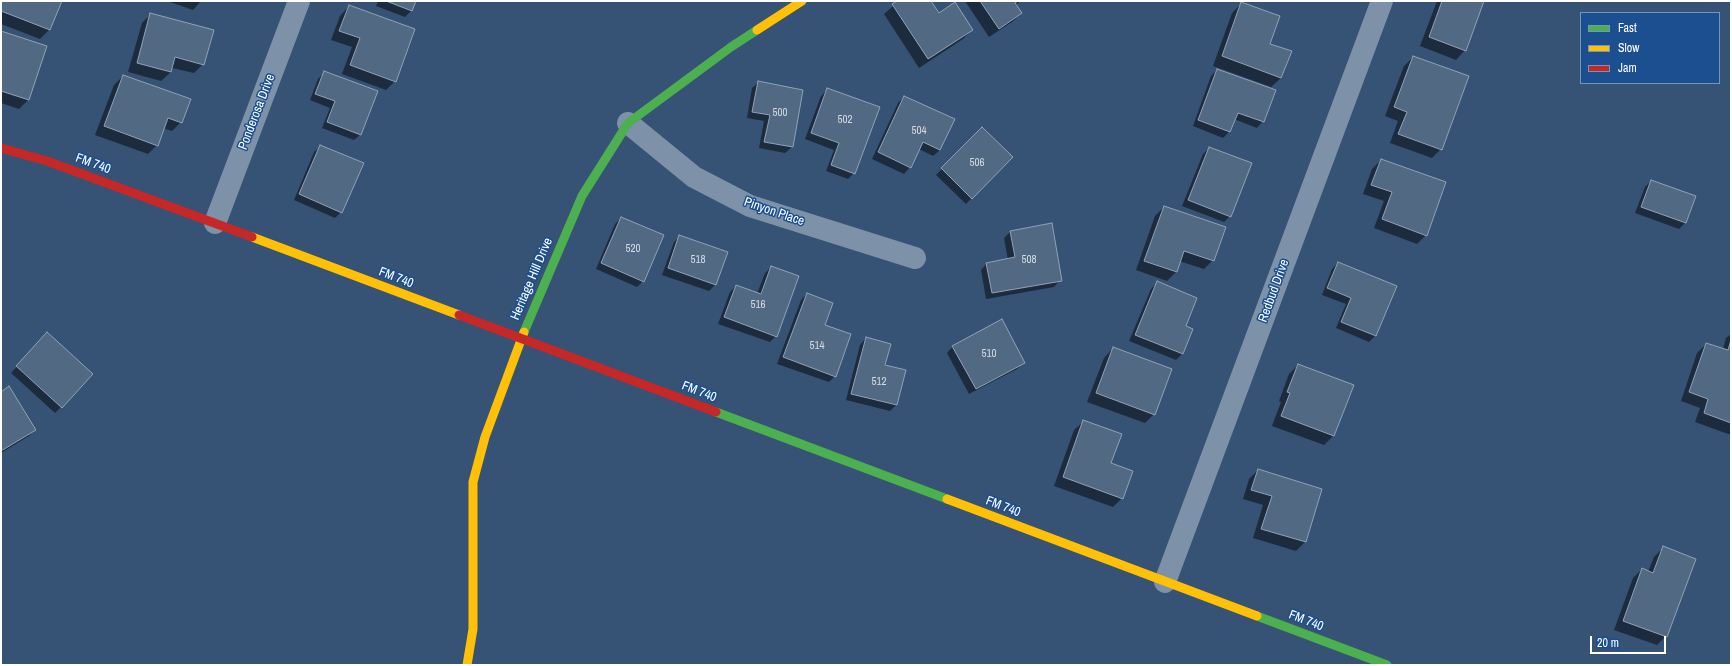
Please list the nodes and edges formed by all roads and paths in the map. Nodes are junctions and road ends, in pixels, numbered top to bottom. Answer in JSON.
{"nodes":[{"id":1,"x":299,"y":1,"type":"edge"},
{"id":2,"x":802,"y":1,"type":"edge"},
{"id":3,"x":1382,"y":1,"type":"edge"},
{"id":4,"x":628,"y":123,"type":"junction"},
{"id":5,"x":1,"y":148,"type":"edge"},
{"id":6,"x":215,"y":223,"type":"junction"},
{"id":7,"x":915,"y":258,"type":"dead end"},
{"id":8,"x":521,"y":339,"type":"junction"},
{"id":9,"x":1166,"y":582,"type":"junction"},
{"id":10,"x":467,"y":665,"type":"edge"},
{"id":11,"x":1387,"y":665,"type":"edge"}],
"edges":[{"from":1,"to":6,"type":"street","name":"Ponderosa Drive"},
{"from":2,"to":4,"type":"main road","name":"Heritage Hill Drive"},
{"from":3,"to":9,"type":"street","name":"Redbud Drive"},
{"from":4,"to":7,"type":"street","name":"Pinyon Place"},
{"from":4,"to":8,"type":"main road","name":"Heritage Hill Drive"},
{"from":5,"to":6,"type":"main road","name":"FM 740","number":"FM 740"},
{"from":6,"to":8,"type":"main road","name":"FM 740","number":"FM 740"},
{"from":8,"to":9,"type":"main road","name":"FM 740","number":"FM 740"},
{"from":8,"to":10,"type":"main road","name":"Heritage Hill Drive"},
{"from":9,"to":11,"type":"main road","name":"FM 740","number":"FM 740"}]}
